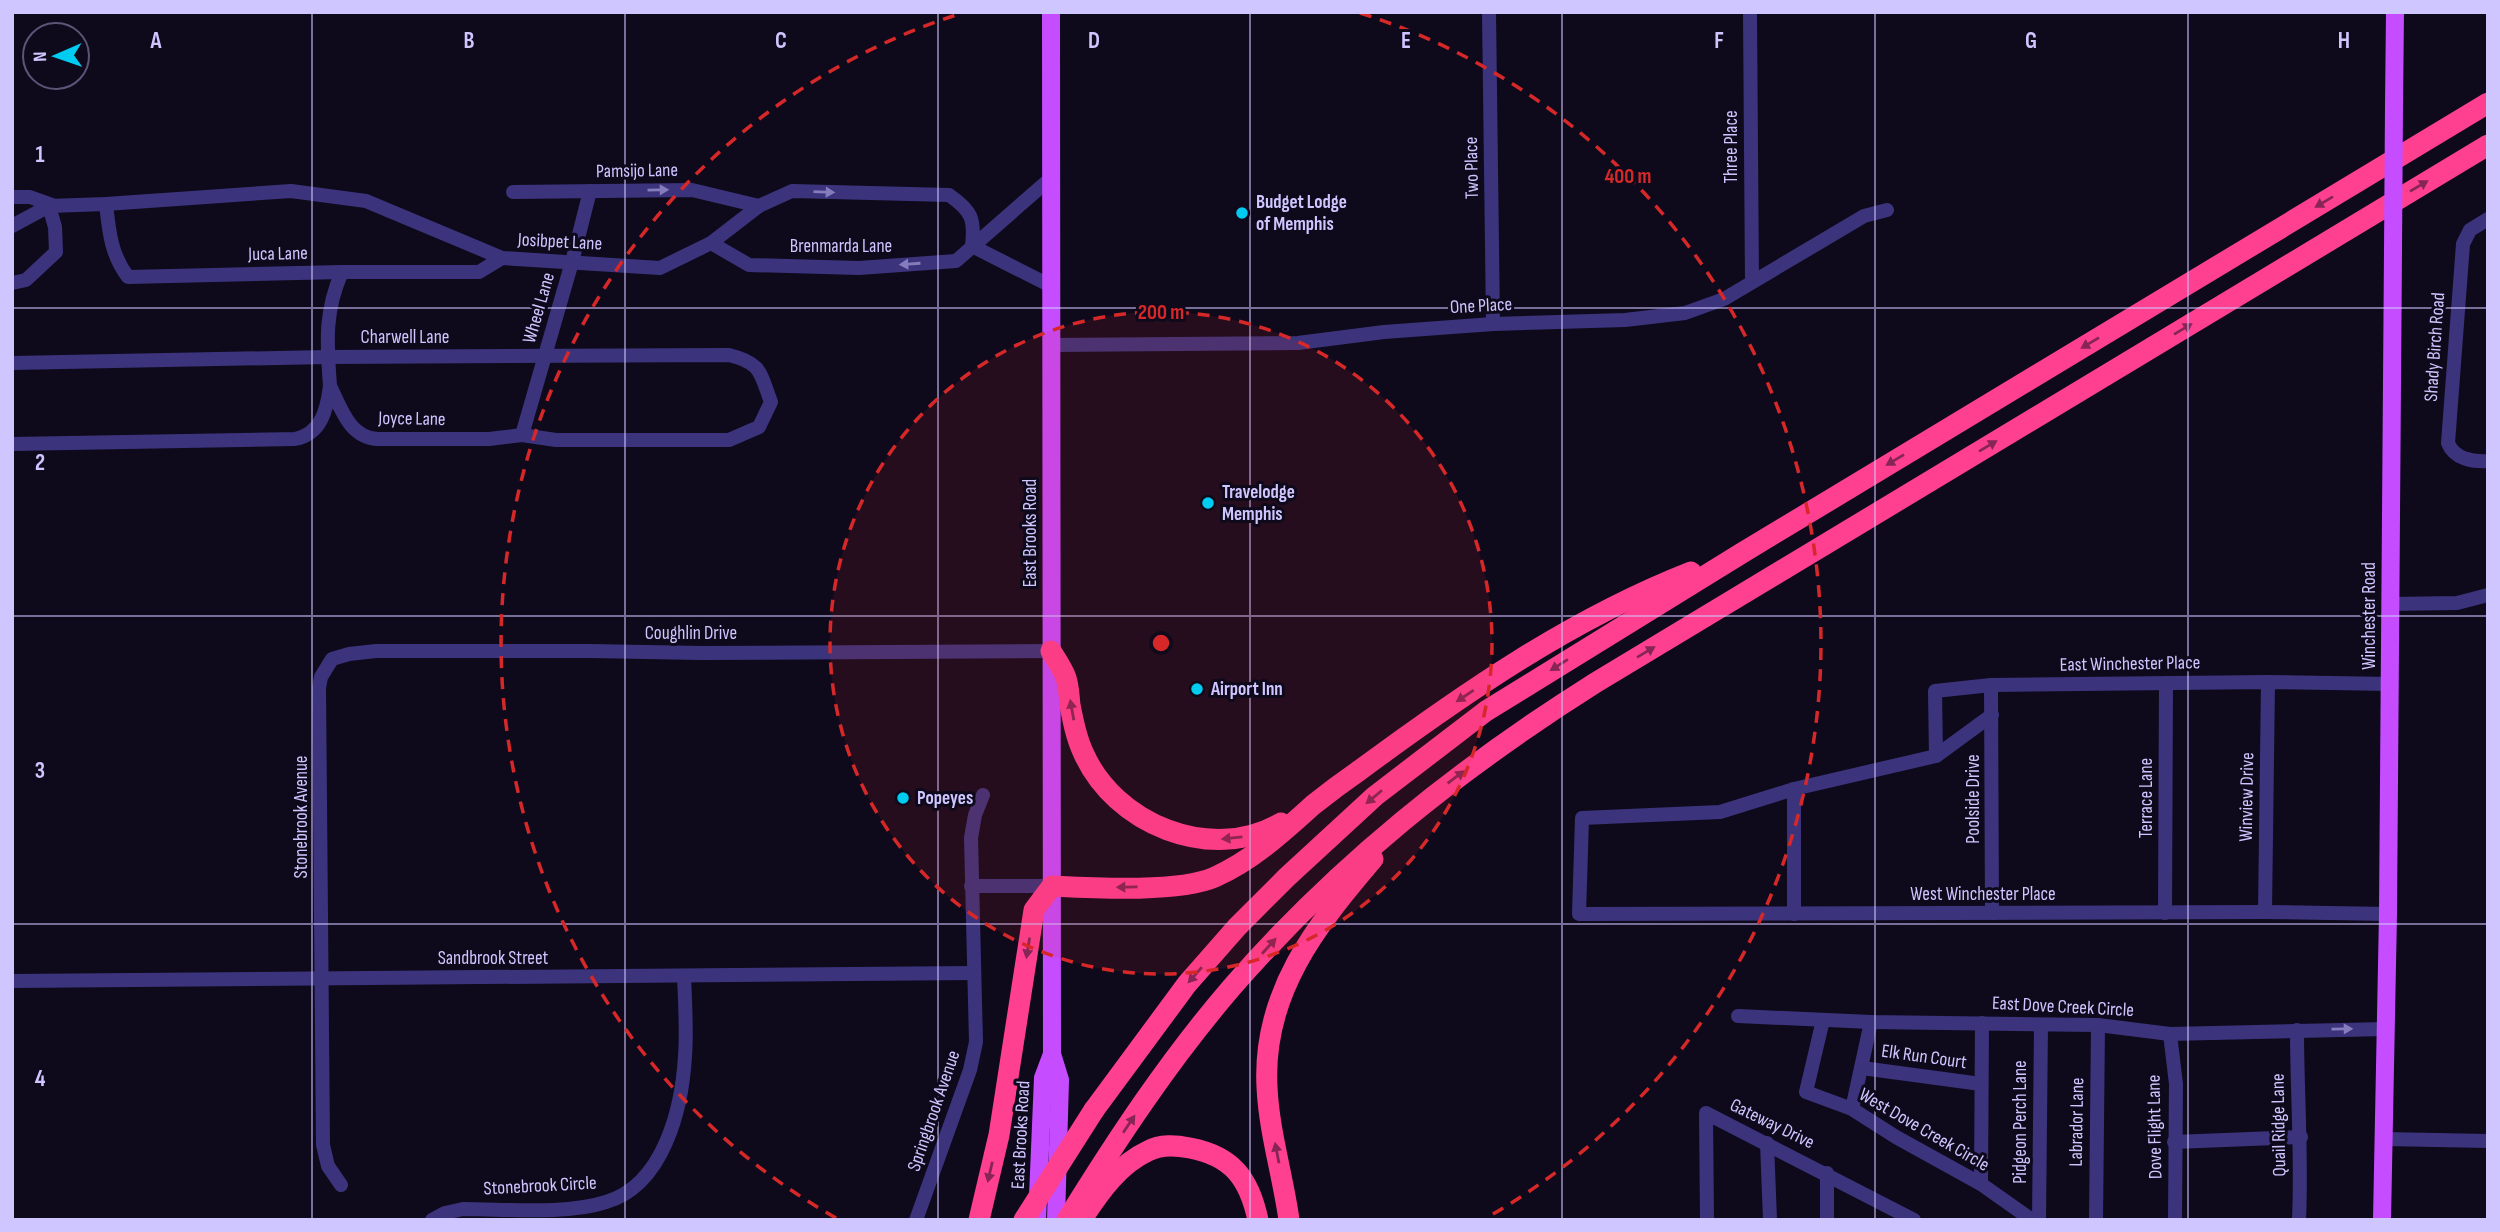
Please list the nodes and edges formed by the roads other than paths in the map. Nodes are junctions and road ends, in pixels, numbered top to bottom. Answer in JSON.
{"nodes":[{"id":1,"x":1051,"y":12,"type":"edge"},
{"id":2,"x":1489,"y":12,"type":"edge"},
{"id":3,"x":1750,"y":12,"type":"edge"},
{"id":4,"x":2395,"y":12,"type":"edge"},
{"id":5,"x":2488,"y":103,"type":"edge"},
{"id":6,"x":2488,"y":145,"type":"edge"},
{"id":7,"x":1051,"y":178,"type":"junction"},
{"id":8,"x":590,"y":191,"type":"junction"},
{"id":9,"x":513,"y":192,"type":"dead end"},
{"id":10,"x":12,"y":197,"type":"edge"},
{"id":11,"x":106,"y":204,"type":"junction"},
{"id":12,"x":52,"y":206,"type":"junction"},
{"id":13,"x":759,"y":206,"type":"junction"},
{"id":14,"x":1887,"y":210,"type":"dead end"},
{"id":15,"x":2488,"y":219,"type":"edge"},
{"id":16,"x":12,"y":226,"type":"edge"},
{"id":17,"x":711,"y":243,"type":"junction"},
{"id":18,"x":972,"y":246,"type":"junction"},
{"id":19,"x":502,"y":258,"type":"junction"},
{"id":20,"x":572,"y":262,"type":"junction"},
{"id":21,"x":342,"y":272,"type":"junction"},
{"id":22,"x":1752,"y":282,"type":"junction"},
{"id":23,"x":12,"y":284,"type":"edge"},
{"id":24,"x":1051,"y":286,"type":"junction"},
{"id":25,"x":1493,"y":324,"type":"junction"},
{"id":26,"x":1051,"y":345,"type":"junction"},
{"id":27,"x":546,"y":356,"type":"junction"},
{"id":28,"x":328,"y":357,"type":"junction"},
{"id":29,"x":12,"y":363,"type":"edge"},
{"id":30,"x":330,"y":387,"type":"junction"},
{"id":31,"x":771,"y":402,"type":"joint"},
{"id":32,"x":522,"y":435,"type":"junction"},
{"id":33,"x":12,"y":444,"type":"edge"},
{"id":34,"x":2488,"y":461,"type":"edge"},
{"id":35,"x":1742,"y":553,"type":"junction"},
{"id":36,"x":2488,"y":596,"type":"edge"},
{"id":37,"x":2389,"y":604,"type":"junction"},
{"id":38,"x":1051,"y":650,"type":"junction"},
{"id":39,"x":332,"y":659,"type":"joint"},
{"id":40,"x":2268,"y":682,"type":"junction"},
{"id":41,"x":2166,"y":683,"type":"junction"},
{"id":42,"x":2390,"y":684,"type":"junction"},
{"id":43,"x":1991,"y":685,"type":"junction"},
{"id":44,"x":1992,"y":715,"type":"junction"},
{"id":45,"x":1937,"y":756,"type":"junction"},
{"id":46,"x":1794,"y":789,"type":"junction"},
{"id":47,"x":983,"y":795,"type":"dead end"},
{"id":48,"x":1316,"y":803,"type":"junction"},
{"id":49,"x":1422,"y":803,"type":"junction"},
{"id":50,"x":971,"y":886,"type":"junction"},
{"id":51,"x":1052,"y":886,"type":"junction"},
{"id":52,"x":2265,"y":912,"type":"junction"},
{"id":53,"x":1992,"y":913,"type":"junction"},
{"id":54,"x":2165,"y":913,"type":"junction"},
{"id":55,"x":1794,"y":914,"type":"junction"},
{"id":56,"x":2388,"y":914,"type":"junction"},
{"id":57,"x":974,"y":973,"type":"junction"},
{"id":58,"x":684,"y":976,"type":"junction"},
{"id":59,"x":320,"y":979,"type":"junction"},
{"id":60,"x":12,"y":981,"type":"edge"},
{"id":61,"x":1738,"y":1017,"type":"dead end"},
{"id":62,"x":1823,"y":1020,"type":"junction"},
{"id":63,"x":1871,"y":1022,"type":"junction"},
{"id":64,"x":1982,"y":1023,"type":"junction"},
{"id":65,"x":2040,"y":1025,"type":"junction"},
{"id":66,"x":2098,"y":1026,"type":"junction"},
{"id":67,"x":2386,"y":1029,"type":"junction"},
{"id":68,"x":2297,"y":1030,"type":"junction"},
{"id":69,"x":2170,"y":1034,"type":"junction"},
{"id":70,"x":1862,"y":1068,"type":"junction"},
{"id":71,"x":1981,"y":1084,"type":"junction"},
{"id":72,"x":1853,"y":1109,"type":"junction"},
{"id":73,"x":2301,"y":1137,"type":"junction"},
{"id":74,"x":2385,"y":1139,"type":"junction"},
{"id":75,"x":2488,"y":1141,"type":"edge"},
{"id":76,"x":2174,"y":1142,"type":"junction"},
{"id":77,"x":1768,"y":1143,"type":"junction"},
{"id":78,"x":1827,"y":1173,"type":"junction"},
{"id":79,"x":1981,"y":1184,"type":"junction"},
{"id":80,"x":341,"y":1185,"type":"dead end"},
{"id":81,"x":1886,"y":1203,"type":"junction"},
{"id":82,"x":1086,"y":1212,"type":"edge"},
{"id":83,"x":1055,"y":1219,"type":"edge"},
{"id":84,"x":432,"y":1220,"type":"edge"},
{"id":85,"x":916,"y":1220,"type":"edge"},
{"id":86,"x":979,"y":1220,"type":"edge"},
{"id":87,"x":1024,"y":1220,"type":"edge"},
{"id":88,"x":1258,"y":1220,"type":"edge"},
{"id":89,"x":1289,"y":1220,"type":"edge"},
{"id":90,"x":1707,"y":1220,"type":"edge"},
{"id":91,"x":1770,"y":1220,"type":"edge"},
{"id":92,"x":1826,"y":1220,"type":"edge"},
{"id":93,"x":1886,"y":1220,"type":"edge"},
{"id":94,"x":1914,"y":1220,"type":"edge"},
{"id":95,"x":2032,"y":1220,"type":"edge"},
{"id":96,"x":2039,"y":1220,"type":"edge"},
{"id":97,"x":2096,"y":1220,"type":"edge"},
{"id":98,"x":2175,"y":1220,"type":"edge"},
{"id":99,"x":2299,"y":1220,"type":"edge"},
{"id":100,"x":2382,"y":1220,"type":"edge"}],
"edges":[{"from":1,"to":7,"type":"main road","name":"East Brooks Road"},
{"from":2,"to":25,"type":"street","name":"Two Place"},
{"from":3,"to":22,"type":"street","name":"Three Place"},
{"from":4,"to":37,"type":"main road","name":"Winchester Road","bridge":true},
{"from":5,"to":35,"type":"highway","one_way":true},
{"from":49,"to":6,"type":"highway","one_way":true},
{"from":7,"to":18,"type":"street"},
{"from":7,"to":24,"type":"main road","name":"East Brooks Road"},
{"from":8,"to":9,"type":"street","name":"Pamsijo Lane"},
{"from":8,"to":13,"type":"street","name":"Pamsijo Lane","one_way":true},
{"from":8,"to":20,"type":"street","name":"Wheel Lane"},
{"from":10,"to":12,"type":"street"},
{"from":11,"to":12,"type":"street","name":"Josibpet Lane"},
{"from":11,"to":19,"type":"street","name":"Josibpet Lane"},
{"from":11,"to":21,"type":"street","name":"Juca Lane"},
{"from":12,"to":16,"type":"street"},
{"from":12,"to":23,"type":"street"},
{"from":13,"to":17,"type":"street","name":"Josibpet Lane"},
{"from":13,"to":18,"type":"street","name":"Josibpet Lane","one_way":true},
{"from":14,"to":22,"type":"street","name":"One Place"},
{"from":15,"to":34,"type":"street","name":"Shady Birch Road"},
{"from":18,"to":17,"type":"street","name":"Brenmarda Lane","one_way":true},
{"from":17,"to":20,"type":"street","name":"Josibpet Lane"},
{"from":18,"to":24,"type":"street"},
{"from":19,"to":20,"type":"street","name":"Josibpet Lane"},
{"from":19,"to":21,"type":"street","name":"Juca Lane"},
{"from":20,"to":27,"type":"street","name":"Wheel Lane"},
{"from":21,"to":28,"type":"street"},
{"from":22,"to":25,"type":"street","name":"One Place"},
{"from":24,"to":26,"type":"main road","name":"East Brooks Road"},
{"from":25,"to":26,"type":"street","name":"One Place"},
{"from":26,"to":38,"type":"main road","name":"East Brooks Road"},
{"from":27,"to":28,"type":"street","name":"Charwell Lane"},
{"from":27,"to":31,"type":"street","name":"Charwell Lane"},
{"from":27,"to":32,"type":"street","name":"Wheel Lane"},
{"from":28,"to":29,"type":"street","name":"Charwell Lane"},
{"from":28,"to":30,"type":"street"},
{"from":30,"to":32,"type":"street","name":"Joyce Lane"},
{"from":30,"to":33,"type":"street"},
{"from":31,"to":32,"type":"street","name":"Joyce Lane"},
{"from":35,"to":48,"type":"highway","one_way":true},
{"from":35,"to":87,"type":"highway","one_way":true,"bridge":true},
{"from":36,"to":37,"type":"street"},
{"from":37,"to":42,"type":"main road","name":"Winchester Road"},
{"from":38,"to":39,"type":"street","name":"Coughlin Drive"},
{"from":48,"to":38,"type":"highway","one_way":true},
{"from":38,"to":51,"type":"main road","name":"East Brooks Road"},
{"from":39,"to":59,"type":"street","name":"Stonebrook Avenue"},
{"from":40,"to":41,"type":"street","name":"East Winchester Place"},
{"from":40,"to":42,"type":"street","name":"East Winchester Place"},
{"from":40,"to":52,"type":"street","name":"Winview Drive"},
{"from":41,"to":43,"type":"street","name":"East Winchester Place"},
{"from":41,"to":54,"type":"street","name":"Terrace Lane"},
{"from":42,"to":56,"type":"main road","name":"Winchester Road"},
{"from":43,"to":44,"type":"street","name":"Poolside Drive"},
{"from":43,"to":45,"type":"street","name":"East Winchester Place"},
{"from":44,"to":45,"type":"street"},
{"from":44,"to":53,"type":"street","name":"Poolside Drive"},
{"from":45,"to":46,"type":"street"},
{"from":46,"to":55,"type":"street"},
{"from":46,"to":55,"type":"street","name":"West Winchester Place"},
{"from":47,"to":50,"type":"street","name":"Springbrook Avenue"},
{"from":48,"to":51,"type":"highway","one_way":true},
{"from":83,"to":49,"type":"highway","one_way":true},
{"from":89,"to":49,"type":"highway","one_way":true},
{"from":50,"to":51,"type":"street"},
{"from":50,"to":57,"type":"street","name":"Springbrook Avenue"},
{"from":51,"to":83,"type":"main road","name":"East Brooks Road"},
{"from":51,"to":86,"type":"highway","one_way":true},
{"from":52,"to":54,"type":"street","name":"West Winchester Place"},
{"from":52,"to":56,"type":"street","name":"West Winchester Place"},
{"from":53,"to":54,"type":"street","name":"West Winchester Place"},
{"from":53,"to":55,"type":"street","name":"West Winchester Place"},
{"from":56,"to":67,"type":"main road","name":"Winchester Road"},
{"from":57,"to":58,"type":"street","name":"Sandbrook Street"},
{"from":57,"to":85,"type":"street","name":"Springbrook Avenue"},
{"from":58,"to":59,"type":"street","name":"Sandbrook Street"},
{"from":58,"to":84,"type":"street","name":"Stonebrook Circle"},
{"from":59,"to":60,"type":"street","name":"Sandbrook Street"},
{"from":59,"to":80,"type":"street"},
{"from":61,"to":62,"type":"street","name":"East Dove Creek Circle"},
{"from":62,"to":63,"type":"street","name":"East Dove Creek Circle"},
{"from":62,"to":72,"type":"street","name":"West Dove Creek Circle"},
{"from":63,"to":64,"type":"street","name":"East Dove Creek Circle"},
{"from":63,"to":70,"type":"street"},
{"from":64,"to":65,"type":"street","name":"East Dove Creek Circle"},
{"from":64,"to":71,"type":"street"},
{"from":65,"to":66,"type":"street","name":"East Dove Creek Circle"},
{"from":65,"to":96,"type":"street","name":"Pidgeon Perch Lane"},
{"from":66,"to":69,"type":"street","name":"East Dove Creek Circle"},
{"from":66,"to":97,"type":"street","name":"Labrador Lane"},
{"from":68,"to":67,"type":"street","name":"East Dove Creek Circle","one_way":true},
{"from":67,"to":74,"type":"main road","name":"Winchester Road"},
{"from":68,"to":69,"type":"street","name":"East Dove Creek Circle"},
{"from":68,"to":73,"type":"street","name":"Quail Ridge Lane"},
{"from":69,"to":76,"type":"street","name":"Dove Flight Lane"},
{"from":70,"to":71,"type":"street","name":"Elk Run Court"},
{"from":70,"to":72,"type":"street","name":"Elk Run Court"},
{"from":71,"to":79,"type":"street"},
{"from":72,"to":79,"type":"street","name":"West Dove Creek Circle"},
{"from":73,"to":76,"type":"street"},
{"from":73,"to":99,"type":"street","name":"Quail Ridge Lane"},
{"from":74,"to":75,"type":"street"},
{"from":74,"to":100,"type":"main road","name":"Winchester Road"},
{"from":76,"to":98,"type":"street","name":"Dove Flight Lane"},
{"from":77,"to":78,"type":"street","name":"Gateway Drive"},
{"from":77,"to":90,"type":"street","name":"Gateway Drive"},
{"from":77,"to":91,"type":"street"},
{"from":78,"to":81,"type":"street","name":"Gateway Drive"},
{"from":78,"to":92,"type":"street"},
{"from":79,"to":95,"type":"street","name":"West Dove Creek Circle"},
{"from":81,"to":93,"type":"street"},
{"from":81,"to":94,"type":"street","name":"Gateway Drive"},
{"from":82,"to":88,"type":"highway"}]}
